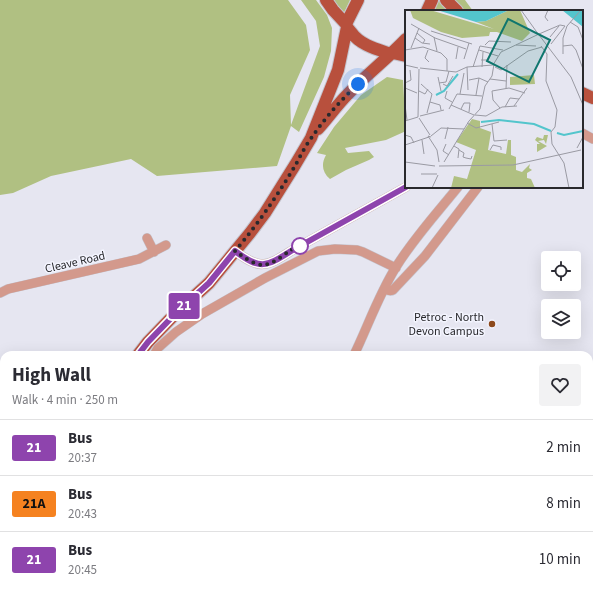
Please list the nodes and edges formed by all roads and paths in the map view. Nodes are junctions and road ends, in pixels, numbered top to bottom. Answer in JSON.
{"nodes":[{"id":1,"x":326,"y":0,"type":"edge"},
{"id":2,"x":358,"y":0,"type":"edge"},
{"id":3,"x":432,"y":0,"type":"edge"},
{"id":4,"x":446,"y":0,"type":"edge"},
{"id":5,"x":428,"y":10,"type":"edge"},
{"id":6,"x":456,"y":10,"type":"edge"},
{"id":7,"x":346,"y":26,"type":"junction"},
{"id":8,"x":405,"y":40,"type":"edge"},
{"id":9,"x":392,"y":53,"type":"junction"},
{"id":10,"x":405,"y":56,"type":"edge"},
{"id":11,"x":583,"y":93,"type":"edge"},
{"id":12,"x":593,"y":98,"type":"edge"},
{"id":13,"x":583,"y":134,"type":"edge"},
{"id":14,"x":311,"y":138,"type":"junction"},
{"id":15,"x":593,"y":140,"type":"edge"},
{"id":16,"x":405,"y":187,"type":"edge"},
{"id":17,"x":457,"y":188,"type":"edge"},
{"id":18,"x":477,"y":188,"type":"edge"},
{"id":19,"x":147,"y":238,"type":"dead end"},
{"id":20,"x":166,"y":245,"type":"dead end"},
{"id":21,"x":235,"y":251,"type":"junction"},
{"id":22,"x":154,"y":252,"type":"junction"},
{"id":23,"x":396,"y":268,"type":"junction"},
{"id":24,"x":384,"y":289,"type":"junction"},
{"id":25,"x":0,"y":293,"type":"edge"},
{"id":26,"x":141,"y":351,"type":"edge"},
{"id":27,"x":156,"y":351,"type":"edge"},
{"id":28,"x":356,"y":351,"type":"edge"}],
"edges":[{"from":1,"to":7,"type":"main road"},
{"from":2,"to":7,"type":"main road"},
{"from":3,"to":5,"type":"main road"},
{"from":4,"to":6,"type":"main road"},
{"from":7,"to":9,"type":"main road"},
{"from":7,"to":14,"type":"main road"},
{"from":8,"to":9,"type":"main road"},
{"from":9,"to":10,"type":"main road"},
{"from":9,"to":14,"type":"main road"},
{"from":11,"to":12,"type":"main road"},
{"from":13,"to":15,"type":"street"},
{"from":14,"to":21,"type":"main road"},
{"from":16,"to":21,"type":"street"},
{"from":17,"to":23,"type":"street"},
{"from":18,"to":24,"type":"street"},
{"from":19,"to":22,"type":"street"},
{"from":20,"to":22,"type":"street","name":"Cleave Road"},
{"from":21,"to":26,"type":"main road"},
{"from":22,"to":25,"type":"street","name":"Cleave Road"},
{"from":23,"to":24,"type":"street"},
{"from":23,"to":27,"type":"street"},
{"from":24,"to":28,"type":"street"}]}
